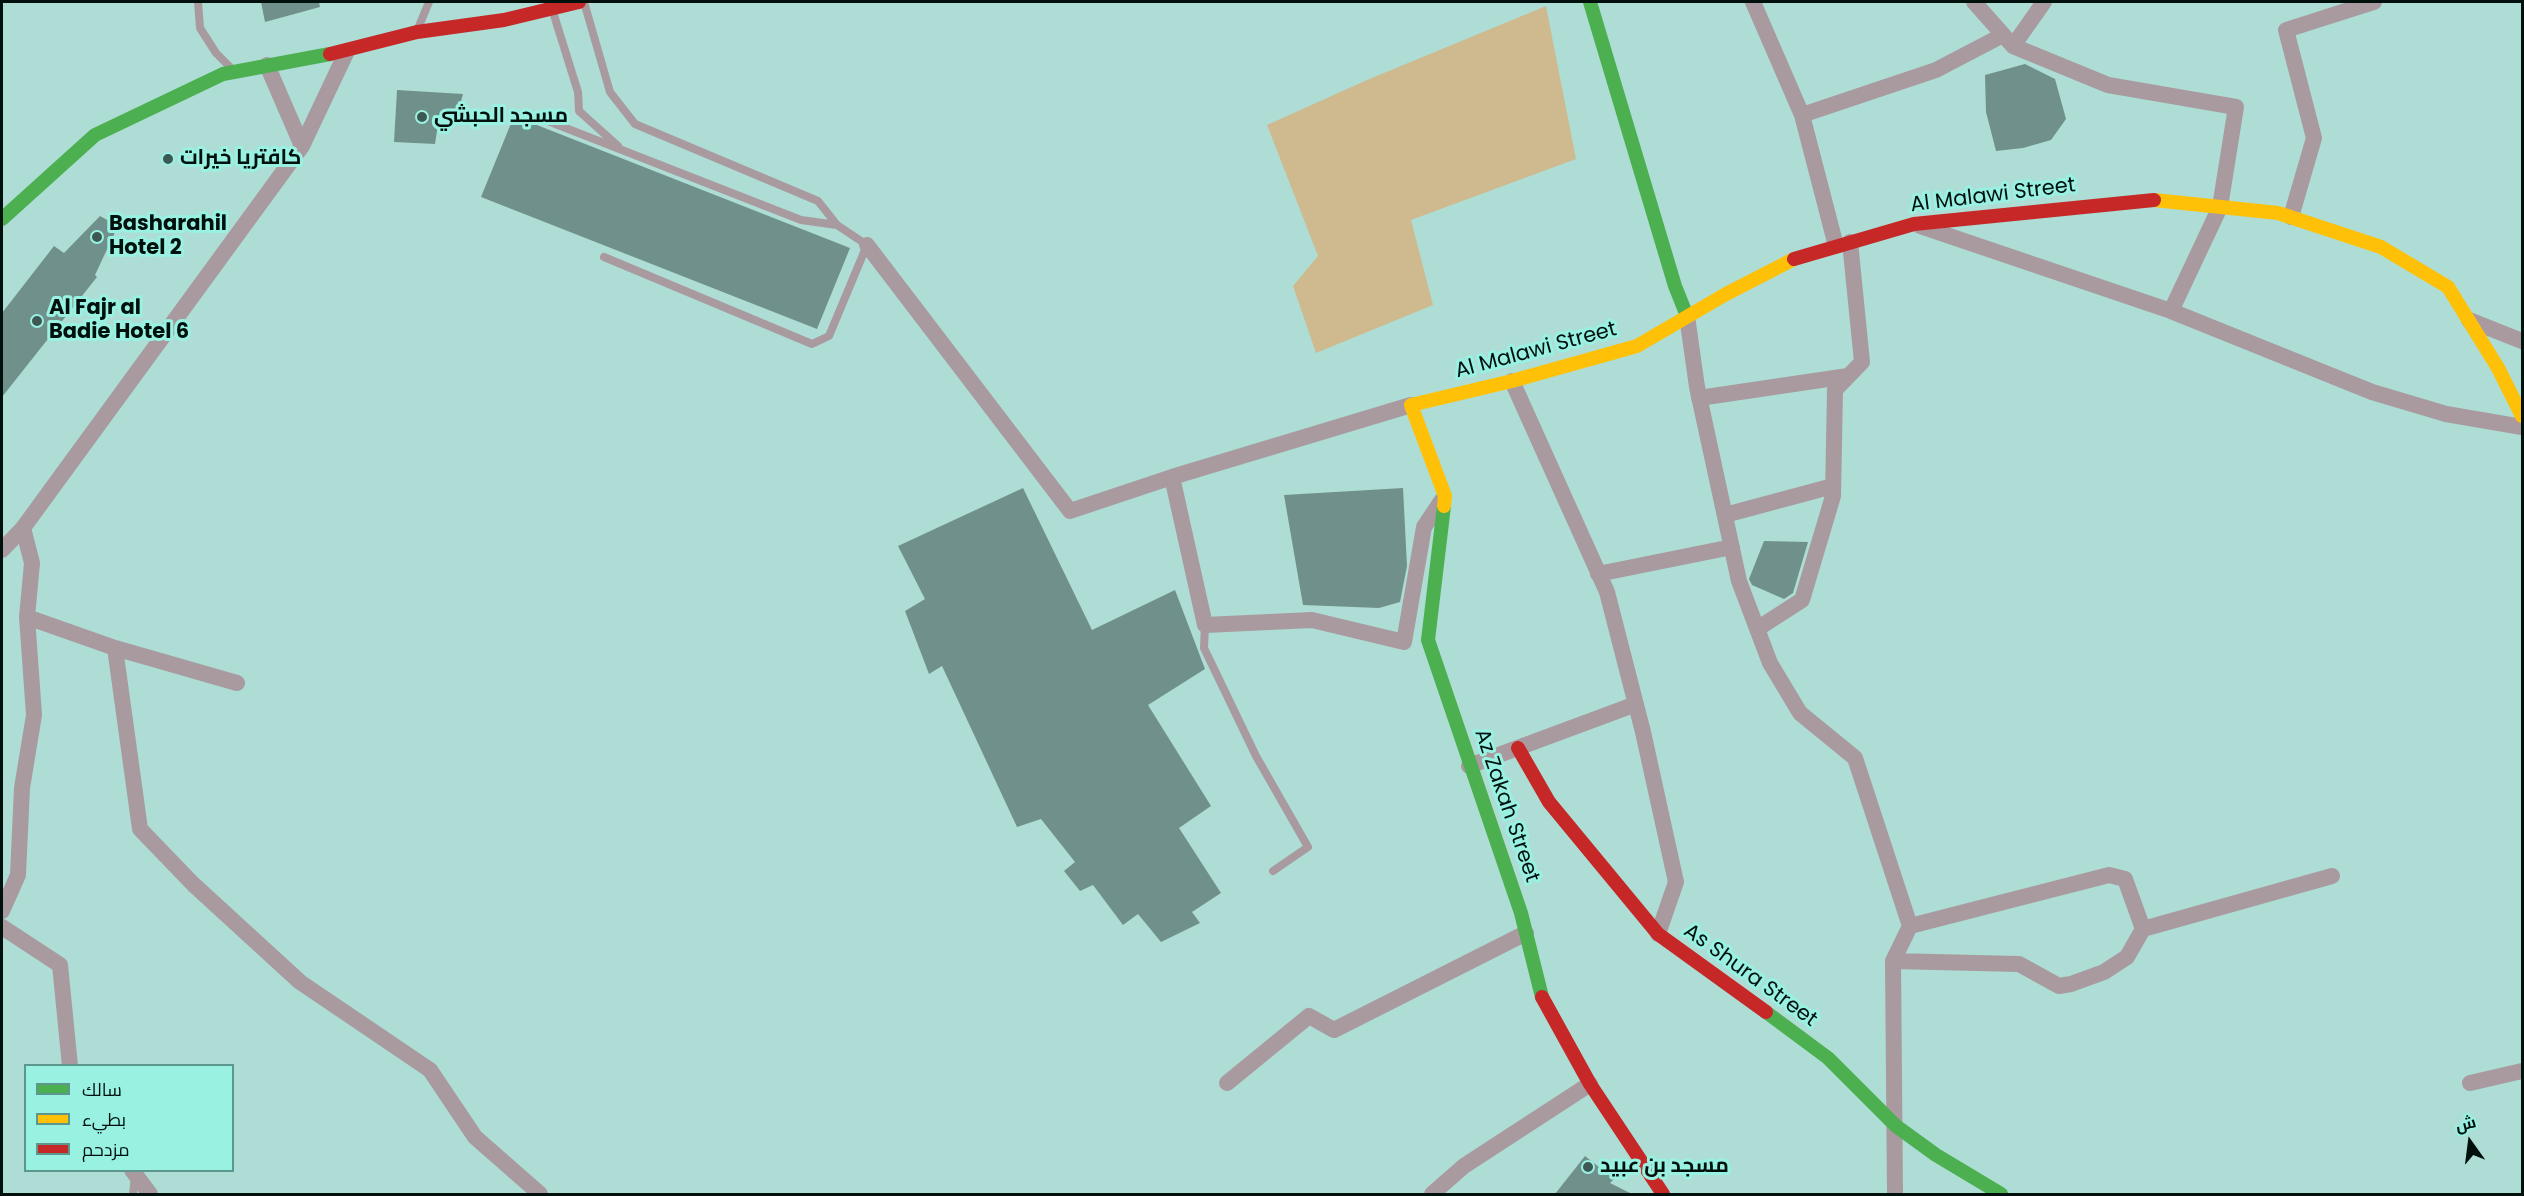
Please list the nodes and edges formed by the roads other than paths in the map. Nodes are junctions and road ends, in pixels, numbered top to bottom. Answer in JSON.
{"nodes":[{"id":1,"x":198,"y":2,"type":"edge"},
{"id":2,"x":429,"y":2,"type":"edge"},
{"id":3,"x":579,"y":2,"type":"edge"},
{"id":4,"x":584,"y":2,"type":"edge"},
{"id":5,"x":1590,"y":2,"type":"edge"},
{"id":6,"x":1753,"y":2,"type":"edge"},
{"id":7,"x":1974,"y":2,"type":"edge"},
{"id":8,"x":2044,"y":2,"type":"edge"},
{"id":9,"x":2374,"y":2,"type":"edge"},
{"id":10,"x":552,"y":8,"type":"junction"},
{"id":11,"x":417,"y":32,"type":"junction"},
{"id":12,"x":2008,"y":41,"type":"junction"},
{"id":13,"x":347,"y":51,"type":"junction"},
{"id":14,"x":267,"y":65,"type":"junction"},
{"id":15,"x":234,"y":71,"type":"junction"},
{"id":16,"x":1802,"y":115,"type":"junction"},
{"id":17,"x":535,"y":116,"type":"dead end"},
{"id":18,"x":302,"y":146,"type":"junction"},
{"id":19,"x":623,"y":150,"type":"junction"},
{"id":20,"x":2220,"y":207,"type":"junction"},
{"id":21,"x":2291,"y":217,"type":"junction"},
{"id":22,"x":2,"y":219,"type":"edge"},
{"id":23,"x":1914,"y":224,"type":"junction"},
{"id":24,"x":837,"y":225,"type":"junction"},
{"id":25,"x":1843,"y":244,"type":"junction"},
{"id":26,"x":867,"y":245,"type":"junction"},
{"id":27,"x":604,"y":257,"type":"dead end"},
{"id":28,"x":2171,"y":311,"type":"junction"},
{"id":29,"x":1687,"y":316,"type":"junction"},
{"id":30,"x":2469,"y":320,"type":"junction"},
{"id":31,"x":2523,"y":341,"type":"edge"},
{"id":32,"x":1848,"y":376,"type":"junction"},
{"id":33,"x":1512,"y":381,"type":"junction"},
{"id":34,"x":1699,"y":398,"type":"junction"},
{"id":35,"x":1411,"y":405,"type":"junction"},
{"id":36,"x":2523,"y":416,"type":"edge"},
{"id":37,"x":2523,"y":427,"type":"edge"},
{"id":38,"x":1172,"y":477,"type":"junction"},
{"id":39,"x":1833,"y":486,"type":"junction"},
{"id":40,"x":1445,"y":496,"type":"junction"},
{"id":41,"x":1725,"y":515,"type":"junction"},
{"id":42,"x":23,"y":528,"type":"junction"},
{"id":43,"x":1732,"y":547,"type":"junction"},
{"id":44,"x":2,"y":550,"type":"edge"},
{"id":45,"x":1598,"y":574,"type":"junction"},
{"id":46,"x":27,"y":617,"type":"junction"},
{"id":47,"x":1205,"y":626,"type":"junction"},
{"id":48,"x":1757,"y":630,"type":"junction"},
{"id":49,"x":114,"y":648,"type":"junction"},
{"id":50,"x":237,"y":683,"type":"dead end"},
{"id":51,"x":1636,"y":704,"type":"junction"},
{"id":52,"x":1518,"y":748,"type":"junction"},
{"id":53,"x":1469,"y":766,"type":"junction"},
{"id":54,"x":1273,"y":871,"type":"dead end"},
{"id":55,"x":2332,"y":876,"type":"dead end"},
{"id":56,"x":2,"y":911,"type":"edge"},
{"id":57,"x":1910,"y":926,"type":"junction"},
{"id":58,"x":2,"y":927,"type":"edge"},
{"id":59,"x":2143,"y":929,"type":"junction"},
{"id":60,"x":1526,"y":933,"type":"junction"},
{"id":61,"x":1658,"y":934,"type":"junction"},
{"id":62,"x":1893,"y":961,"type":"junction"},
{"id":63,"x":70,"y":1064,"type":"edge"},
{"id":64,"x":2523,"y":1071,"type":"edge"},
{"id":65,"x":1227,"y":1083,"type":"dead end"},
{"id":66,"x":2470,"y":1083,"type":"dead end"},
{"id":67,"x":1590,"y":1084,"type":"junction"},
{"id":68,"x":1896,"y":1126,"type":"junction"},
{"id":69,"x":134,"y":1173,"type":"edge"},
{"id":70,"x":133,"y":1194,"type":"edge"},
{"id":71,"x":150,"y":1194,"type":"edge"},
{"id":72,"x":540,"y":1194,"type":"edge"},
{"id":73,"x":1432,"y":1194,"type":"edge"},
{"id":74,"x":1663,"y":1194,"type":"edge"},
{"id":75,"x":1895,"y":1194,"type":"edge"},
{"id":76,"x":2001,"y":1194,"type":"edge"}],
"edges":[{"from":1,"to":15,"type":"lane"},
{"from":2,"to":11,"type":"lane"},
{"from":3,"to":10,"type":"street"},
{"from":4,"to":24,"type":"lane"},
{"from":5,"to":29,"type":"street"},
{"from":6,"to":16,"type":"street"},
{"from":7,"to":12,"type":"street"},
{"from":8,"to":12,"type":"street"},
{"from":9,"to":21,"type":"street"},
{"from":10,"to":11,"type":"street"},
{"from":10,"to":19,"type":"lane"},
{"from":11,"to":13,"type":"street"},
{"from":12,"to":16,"type":"street"},
{"from":12,"to":20,"type":"street"},
{"from":13,"to":14,"type":"street"},
{"from":13,"to":18,"type":"street"},
{"from":14,"to":15,"type":"street"},
{"from":14,"to":18,"type":"street"},
{"from":15,"to":22,"type":"street"},
{"from":16,"to":25,"type":"street"},
{"from":17,"to":19,"type":"lane"},
{"from":18,"to":42,"type":"street"},
{"from":19,"to":24,"type":"lane"},
{"from":20,"to":21,"type":"street","name":"Al Malawi Street"},
{"from":20,"to":23,"type":"street","name":"Al Malawi Street"},
{"from":20,"to":28,"type":"street"},
{"from":21,"to":30,"type":"street","name":"Al Malawi Street"},
{"from":23,"to":25,"type":"street","name":"Al Malawi Street"},
{"from":23,"to":28,"type":"street"},
{"from":24,"to":26,"type":"lane"},
{"from":25,"to":29,"type":"street","name":"Al Malawi Street"},
{"from":25,"to":32,"type":"street"},
{"from":26,"to":27,"type":"lane"},
{"from":26,"to":38,"type":"street"},
{"from":28,"to":37,"type":"street"},
{"from":29,"to":33,"type":"street","name":"Al Malawi Street"},
{"from":29,"to":34,"type":"street"},
{"from":30,"to":31,"type":"street"},
{"from":30,"to":36,"type":"street","name":"Al Malawi Street"},
{"from":32,"to":34,"type":"street"},
{"from":32,"to":39,"type":"street"},
{"from":33,"to":35,"type":"street","name":"Al Malawi Street"},
{"from":33,"to":45,"type":"street"},
{"from":34,"to":41,"type":"street"},
{"from":35,"to":38,"type":"street"},
{"from":35,"to":40,"type":"street","name":"Az Zakah Street"},
{"from":38,"to":47,"type":"street"},
{"from":39,"to":41,"type":"street"},
{"from":39,"to":48,"type":"street"},
{"from":40,"to":47,"type":"street"},
{"from":40,"to":53,"type":"street","name":"Az Zakah Street"},
{"from":41,"to":43,"type":"street"},
{"from":42,"to":44,"type":"street"},
{"from":42,"to":46,"type":"street"},
{"from":43,"to":45,"type":"street"},
{"from":43,"to":48,"type":"street"},
{"from":45,"to":51,"type":"street"},
{"from":46,"to":49,"type":"street"},
{"from":46,"to":56,"type":"street"},
{"from":47,"to":54,"type":"lane"},
{"from":48,"to":57,"type":"street"},
{"from":49,"to":50,"type":"street"},
{"from":49,"to":72,"type":"street"},
{"from":51,"to":52,"type":"street"},
{"from":51,"to":61,"type":"street"},
{"from":52,"to":53,"type":"street"},
{"from":52,"to":61,"type":"street","name":"As Shura Street"},
{"from":53,"to":60,"type":"street","name":"Az Zakah Street"},
{"from":55,"to":59,"type":"street"},
{"from":57,"to":59,"type":"street"},
{"from":57,"to":62,"type":"street"},
{"from":58,"to":63,"type":"street"},
{"from":59,"to":62,"type":"street"},
{"from":60,"to":65,"type":"street"},
{"from":60,"to":67,"type":"street","name":"Az Zakah Street"},
{"from":61,"to":68,"type":"street","name":"As Shura Street"},
{"from":62,"to":68,"type":"street"},
{"from":64,"to":66,"type":"street"},
{"from":67,"to":73,"type":"street"},
{"from":67,"to":74,"type":"street","name":"Az Zakah Street"},
{"from":68,"to":75,"type":"street"},
{"from":68,"to":76,"type":"street","name":"As Shura Street"},
{"from":69,"to":70,"type":"lane"},
{"from":69,"to":71,"type":"street"}]}
